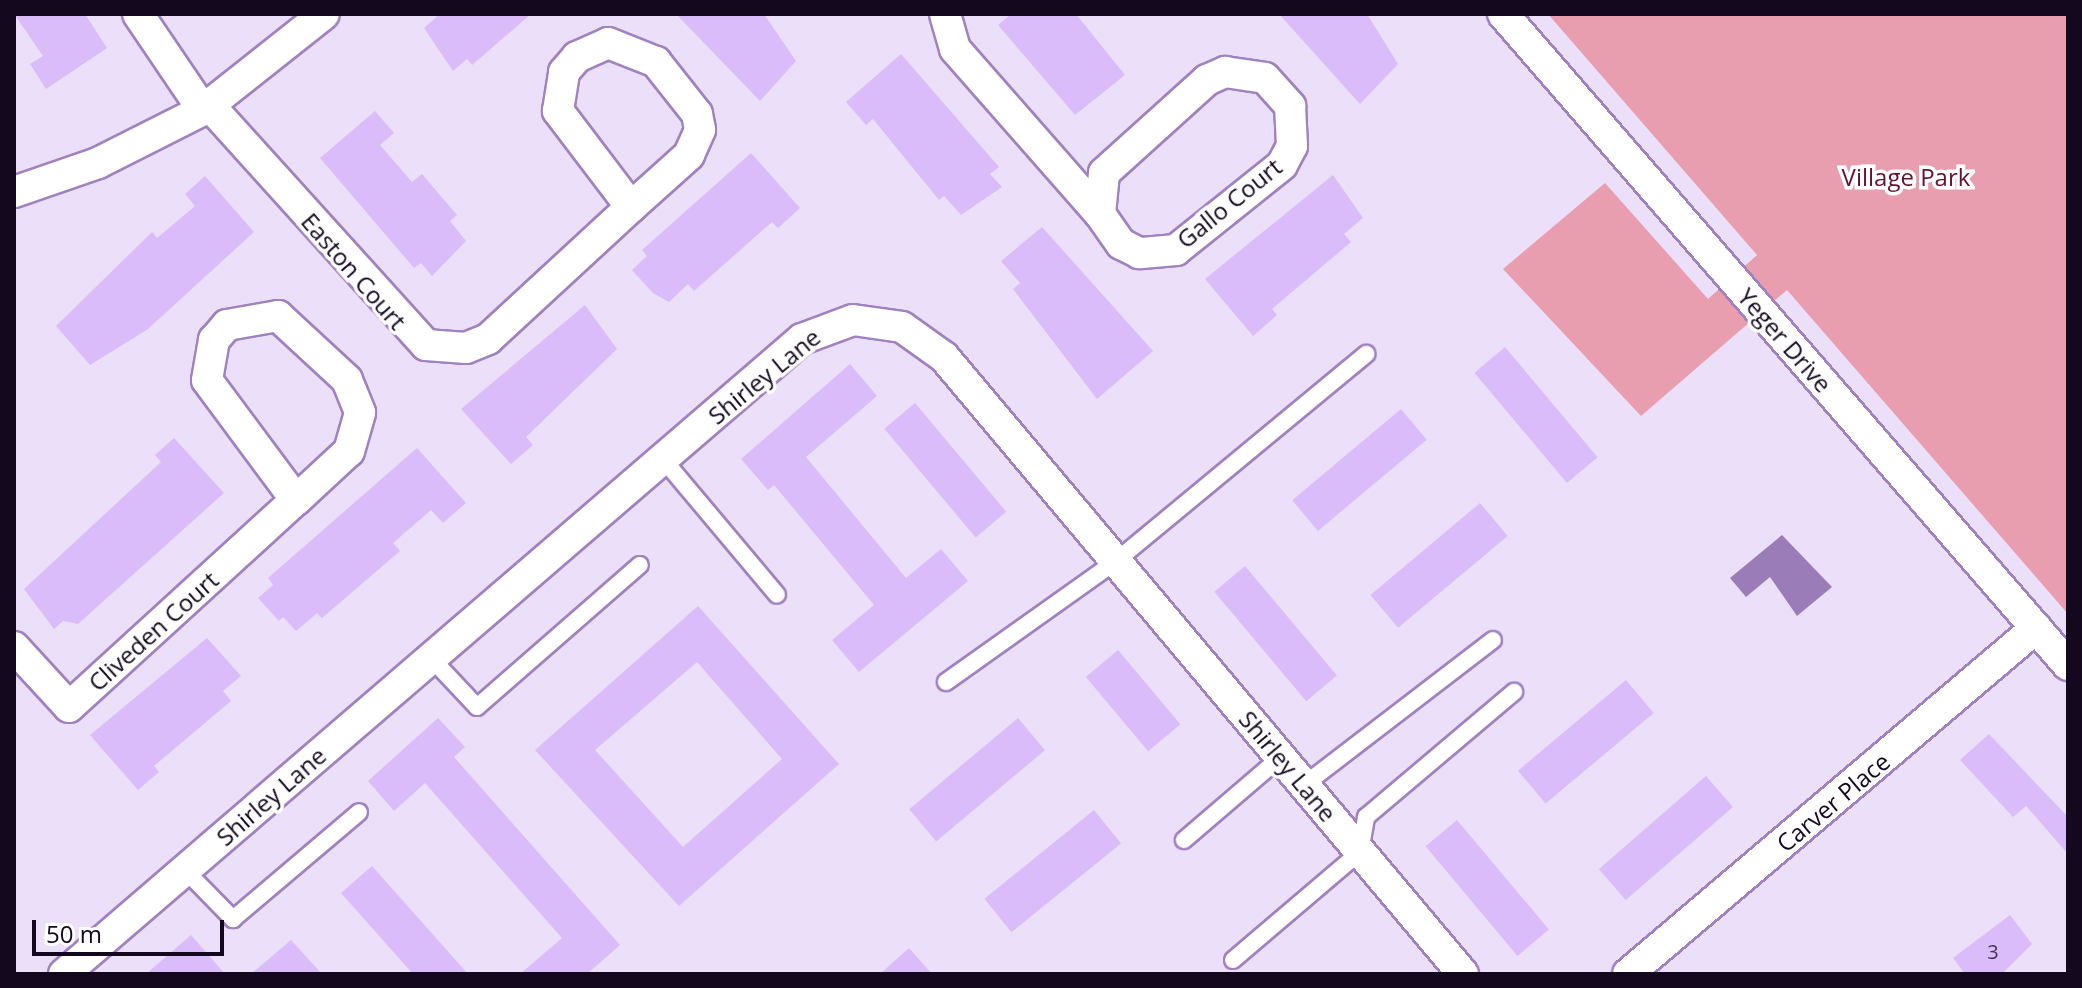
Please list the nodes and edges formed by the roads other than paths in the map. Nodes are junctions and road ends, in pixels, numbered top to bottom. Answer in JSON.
{"nodes":[{"id":1,"x":138,"y":14,"type":"edge"},
{"id":2,"x":324,"y":14,"type":"edge"},
{"id":3,"x":945,"y":14,"type":"edge"},
{"id":4,"x":1503,"y":14,"type":"edge"},
{"id":5,"x":206,"y":108,"type":"junction"},
{"id":6,"x":14,"y":192,"type":"edge"},
{"id":7,"x":631,"y":207,"type":"junction"},
{"id":8,"x":1100,"y":214,"type":"junction"},
{"id":9,"x":1366,"y":354,"type":"dead end"},
{"id":10,"x":663,"y":459,"type":"junction"},
{"id":11,"x":296,"y":500,"type":"junction"},
{"id":12,"x":1116,"y":561,"type":"junction"},
{"id":13,"x":640,"y":565,"type":"dead end"},
{"id":14,"x":777,"y":595,"type":"dead end"},
{"id":15,"x":2036,"y":628,"type":"junction"},
{"id":16,"x":1493,"y":640,"type":"dead end"},
{"id":17,"x":14,"y":647,"type":"edge"},
{"id":18,"x":431,"y":658,"type":"junction"},
{"id":19,"x":2068,"y":665,"type":"edge"},
{"id":20,"x":946,"y":682,"type":"dead end"},
{"id":21,"x":1514,"y":692,"type":"dead end"},
{"id":22,"x":1281,"y":757,"type":"junction"},
{"id":23,"x":1304,"y":785,"type":"junction"},
{"id":24,"x":359,"y":812,"type":"dead end"},
{"id":25,"x":1184,"y":840,"type":"dead end"},
{"id":26,"x":1360,"y":852,"type":"junction"},
{"id":27,"x":185,"y":870,"type":"junction"},
{"id":28,"x":1233,"y":960,"type":"dead end"},
{"id":29,"x":64,"y":974,"type":"edge"},
{"id":30,"x":1463,"y":974,"type":"edge"},
{"id":31,"x":1628,"y":974,"type":"edge"}],
"edges":[{"from":1,"to":5,"type":"street","name":"Easton Court"},
{"from":2,"to":5,"type":"street"},
{"from":3,"to":8,"type":"street","name":"Gallo Court"},
{"from":4,"to":15,"type":"street","name":"Yeger Drive"},
{"from":5,"to":6,"type":"street"},
{"from":5,"to":7,"type":"street","name":"Easton Court"},
{"from":7,"to":7,"type":"street","name":"Easton Court"},
{"from":8,"to":8,"type":"street","name":"Gallo Court"},
{"from":9,"to":12,"type":"lane"},
{"from":10,"to":12,"type":"street","name":"Shirley Lane"},
{"from":10,"to":14,"type":"lane"},
{"from":10,"to":18,"type":"street","name":"Shirley Lane"},
{"from":11,"to":11,"type":"street","name":"Cliveden Court"},
{"from":11,"to":17,"type":"street","name":"Cliveden Court"},
{"from":12,"to":20,"type":"lane"},
{"from":12,"to":22,"type":"street","name":"Shirley Lane"},
{"from":13,"to":18,"type":"lane"},
{"from":15,"to":19,"type":"street","name":"Yeger Drive"},
{"from":15,"to":31,"type":"street","name":"Carver Place"},
{"from":16,"to":23,"type":"lane"},
{"from":18,"to":27,"type":"street","name":"Shirley Lane"},
{"from":21,"to":26,"type":"lane"},
{"from":22,"to":23,"type":"street","name":"Shirley Lane"},
{"from":22,"to":25,"type":"lane"},
{"from":23,"to":26,"type":"street","name":"Shirley Lane"},
{"from":24,"to":27,"type":"lane"},
{"from":26,"to":28,"type":"lane"},
{"from":26,"to":30,"type":"street","name":"Shirley Lane"},
{"from":27,"to":29,"type":"street","name":"Shirley Lane"}]}
